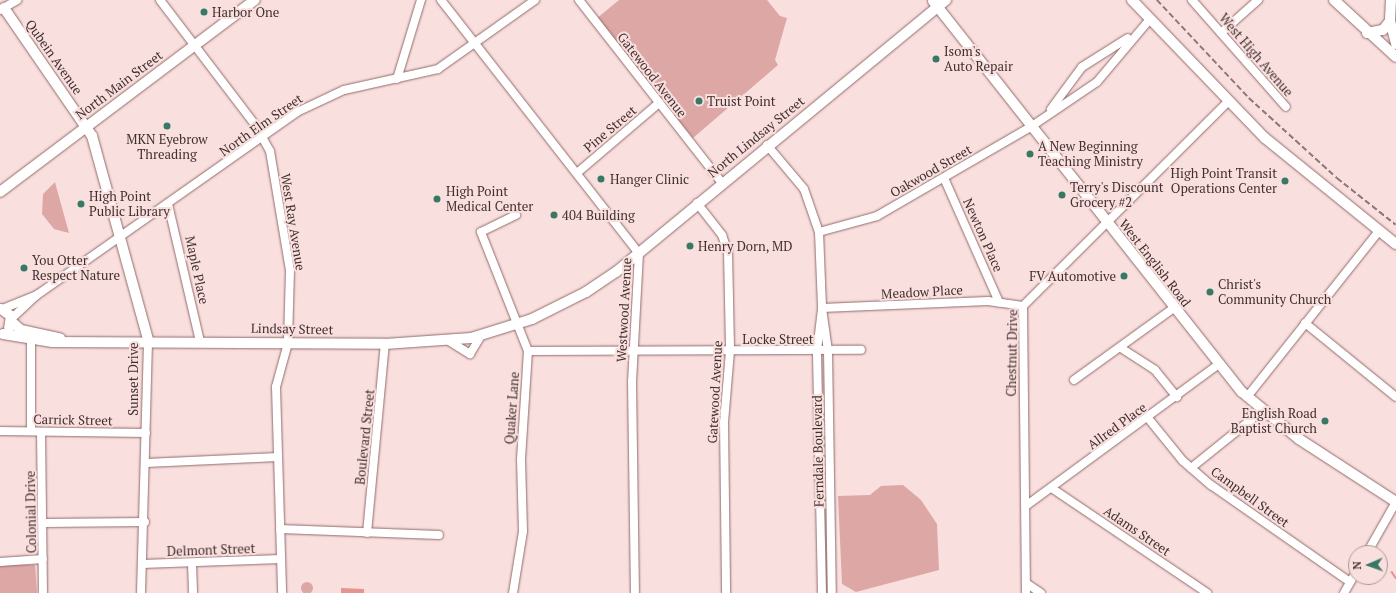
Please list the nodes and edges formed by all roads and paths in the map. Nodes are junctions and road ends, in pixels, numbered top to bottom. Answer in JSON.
{"nodes":[{"id":1,"x":17,"y":0,"type":"edge"},
{"id":2,"x":160,"y":0,"type":"edge"},
{"id":3,"x":255,"y":0,"type":"edge"},
{"id":4,"x":421,"y":0,"type":"edge"},
{"id":5,"x":441,"y":0,"type":"edge"},
{"id":6,"x":535,"y":0,"type":"edge"},
{"id":7,"x":579,"y":0,"type":"edge"},
{"id":8,"x":1132,"y":0,"type":"edge"},
{"id":9,"x":1192,"y":0,"type":"edge"},
{"id":10,"x":1258,"y":0,"type":"edge"},
{"id":11,"x":1334,"y":0,"type":"edge"},
{"id":12,"x":1391,"y":0,"type":"edge"},
{"id":13,"x":938,"y":2,"type":"edge"},
{"id":14,"x":1,"y":7,"type":"edge"},
{"id":15,"x":1150,"y":19,"type":"junction"},
{"id":16,"x":1390,"y":21,"type":"junction"},
{"id":17,"x":1220,"y":33,"type":"junction"},
{"id":18,"x":1367,"y":33,"type":"junction"},
{"id":19,"x":1134,"y":34,"type":"junction"},
{"id":20,"x":477,"y":44,"type":"junction"},
{"id":21,"x":1396,"y":44,"type":"edge"},
{"id":22,"x":195,"y":45,"type":"junction"},
{"id":23,"x":1396,"y":57,"type":"edge"},
{"id":24,"x":397,"y":79,"type":"junction"},
{"id":25,"x":1228,"y":102,"type":"junction"},
{"id":26,"x":659,"y":103,"type":"junction"},
{"id":27,"x":1286,"y":107,"type":"dead end"},
{"id":28,"x":1047,"y":113,"type":"junction"},
{"id":29,"x":87,"y":126,"type":"junction"},
{"id":30,"x":1032,"y":126,"type":"junction"},
{"id":31,"x":263,"y":138,"type":"junction"},
{"id":32,"x":767,"y":145,"type":"junction"},
{"id":33,"x":577,"y":173,"type":"junction"},
{"id":34,"x":944,"y":178,"type":"junction"},
{"id":35,"x":722,"y":183,"type":"junction"},
{"id":36,"x":0,"y":192,"type":"edge"},
{"id":37,"x":698,"y":203,"type":"junction"},
{"id":38,"x":168,"y":204,"type":"junction"},
{"id":39,"x":516,"y":216,"type":"dead end"},
{"id":40,"x":1108,"y":223,"type":"junction"},
{"id":41,"x":1379,"y":230,"type":"junction"},
{"id":42,"x":819,"y":232,"type":"junction"},
{"id":43,"x":120,"y":236,"type":"junction"},
{"id":44,"x":1396,"y":244,"type":"edge"},
{"id":45,"x":639,"y":253,"type":"junction"},
{"id":46,"x":37,"y":295,"type":"junction"},
{"id":47,"x":999,"y":302,"type":"junction"},
{"id":48,"x":1023,"y":306,"type":"junction"},
{"id":49,"x":822,"y":308,"type":"junction"},
{"id":50,"x":1174,"y":308,"type":"junction"},
{"id":51,"x":1,"y":309,"type":"edge"},
{"id":52,"x":12,"y":321,"type":"junction"},
{"id":53,"x":1305,"y":323,"type":"junction"},
{"id":54,"x":518,"y":324,"type":"junction"},
{"id":55,"x":1,"y":334,"type":"edge"},
{"id":56,"x":484,"y":334,"type":"junction"},
{"id":57,"x":63,"y":339,"type":"junction"},
{"id":58,"x":31,"y":340,"type":"junction"},
{"id":59,"x":148,"y":340,"type":"junction"},
{"id":60,"x":200,"y":341,"type":"junction"},
{"id":61,"x":448,"y":341,"type":"junction"},
{"id":62,"x":288,"y":343,"type":"junction"},
{"id":63,"x":385,"y":344,"type":"junction"},
{"id":64,"x":1121,"y":348,"type":"junction"},
{"id":65,"x":861,"y":350,"type":"dead end"},
{"id":66,"x":528,"y":351,"type":"junction"},
{"id":67,"x":634,"y":351,"type":"junction"},
{"id":68,"x":730,"y":351,"type":"junction"},
{"id":69,"x":817,"y":351,"type":"junction"},
{"id":70,"x":828,"y":351,"type":"junction"},
{"id":71,"x":1219,"y":364,"type":"junction"},
{"id":72,"x":1074,"y":380,"type":"dead end"},
{"id":73,"x":1177,"y":397,"type":"junction"},
{"id":74,"x":1247,"y":397,"type":"junction"},
{"id":75,"x":1396,"y":397,"type":"edge"},
{"id":76,"x":1262,"y":411,"type":"junction"},
{"id":77,"x":1148,"y":418,"type":"junction"},
{"id":78,"x":0,"y":431,"type":"edge"},
{"id":79,"x":31,"y":431,"type":"junction"},
{"id":80,"x":41,"y":432,"type":"junction"},
{"id":81,"x":146,"y":433,"type":"junction"},
{"id":82,"x":278,"y":457,"type":"junction"},
{"id":83,"x":146,"y":463,"type":"junction"},
{"id":84,"x":1191,"y":468,"type":"junction"},
{"id":85,"x":1053,"y":490,"type":"junction"},
{"id":86,"x":1396,"y":502,"type":"edge"},
{"id":87,"x":1027,"y":505,"type":"junction"},
{"id":88,"x":43,"y":522,"type":"junction"},
{"id":89,"x":145,"y":522,"type":"junction"},
{"id":90,"x":280,"y":529,"type":"junction"},
{"id":91,"x":367,"y":533,"type":"junction"},
{"id":92,"x":439,"y":535,"type":"dead end"},
{"id":93,"x":1372,"y":545,"type":"edge"},
{"id":94,"x":44,"y":559,"type":"junction"},
{"id":95,"x":281,"y":559,"type":"junction"},
{"id":96,"x":0,"y":562,"type":"edge"},
{"id":97,"x":192,"y":563,"type":"junction"},
{"id":98,"x":142,"y":564,"type":"junction"},
{"id":99,"x":1348,"y":581,"type":"edge"},
{"id":100,"x":1026,"y":583,"type":"junction"},
{"id":101,"x":43,"y":593,"type":"edge"},
{"id":102,"x":141,"y":593,"type":"edge"},
{"id":103,"x":193,"y":593,"type":"edge"},
{"id":104,"x":282,"y":593,"type":"edge"},
{"id":105,"x":514,"y":593,"type":"edge"},
{"id":106,"x":635,"y":593,"type":"edge"},
{"id":107,"x":726,"y":593,"type":"edge"},
{"id":108,"x":822,"y":593,"type":"edge"},
{"id":109,"x":832,"y":593,"type":"edge"},
{"id":110,"x":1026,"y":593,"type":"edge"},
{"id":111,"x":1041,"y":593,"type":"edge"},
{"id":112,"x":1207,"y":593,"type":"edge"}],
"edges":[{"from":1,"to":14,"type":"street"},
{"from":2,"to":22,"type":"street","name":"West Ray Avenue"},
{"from":3,"to":22,"type":"main road","name":"North Main Street"},
{"from":4,"to":24,"type":"street"},
{"from":5,"to":20,"type":"street","name":"Westwood Avenue"},
{"from":6,"to":20,"type":"street","name":"North Elm Street"},
{"from":7,"to":26,"type":"street","name":"Gatewood Avenue"},
{"from":8,"to":15,"type":"main road"},
{"from":9,"to":17,"type":"street","name":"West High Avenue"},
{"from":10,"to":17,"type":"street"},
{"from":11,"to":18,"type":"main road"},
{"from":12,"to":16,"type":"main road"},
{"from":13,"to":30,"type":"main road","name":"West English Road"},
{"from":13,"to":32,"type":"main road","name":"North Lindsay Street"},
{"from":14,"to":29,"type":"main road","name":"Qubein Avenue"},
{"from":15,"to":19,"type":"street","name":"Oakwood Street"},
{"from":15,"to":25,"type":"main road"},
{"from":16,"to":18,"type":"main road"},
{"from":16,"to":21,"type":"main road"},
{"from":17,"to":27,"type":"street","name":"West High Avenue"},
{"from":18,"to":23,"type":"main road"},
{"from":19,"to":28,"type":"street","name":"Oakwood Street"},
{"from":19,"to":28,"type":"street","name":"Oakwood Street"},
{"from":20,"to":24,"type":"street","name":"North Elm Street"},
{"from":20,"to":33,"type":"street","name":"Westwood Avenue"},
{"from":22,"to":29,"type":"main road","name":"North Main Street"},
{"from":22,"to":31,"type":"street","name":"West Ray Avenue"},
{"from":24,"to":31,"type":"street","name":"North Elm Street"},
{"from":25,"to":40,"type":"street","name":"Chestnut Drive"},
{"from":25,"to":41,"type":"main road"},
{"from":26,"to":33,"type":"street","name":"Pine Street"},
{"from":26,"to":35,"type":"street","name":"Gatewood Avenue"},
{"from":28,"to":30,"type":"street","name":"Oakwood Street"},
{"from":29,"to":36,"type":"main road","name":"North Main Street"},
{"from":29,"to":43,"type":"main road","name":"Sunset Drive"},
{"from":30,"to":34,"type":"street","name":"Oakwood Street"},
{"from":30,"to":40,"type":"main road","name":"West English Road"},
{"from":31,"to":38,"type":"street","name":"North Elm Street"},
{"from":31,"to":62,"type":"street","name":"West Ray Avenue"},
{"from":32,"to":35,"type":"main road","name":"North Lindsay Street"},
{"from":32,"to":42,"type":"street","name":"Ferndale Boulevard"},
{"from":33,"to":45,"type":"street","name":"Westwood Avenue"},
{"from":34,"to":42,"type":"street","name":"Oakwood Street"},
{"from":34,"to":47,"type":"street","name":"Newton Place"},
{"from":35,"to":37,"type":"main road","name":"North Lindsay Street"},
{"from":37,"to":45,"type":"main road","name":"North Lindsay Street"},
{"from":37,"to":68,"type":"street","name":"Gatewood Avenue"},
{"from":38,"to":43,"type":"street","name":"North Elm Street"},
{"from":38,"to":60,"type":"street","name":"Maple Place"},
{"from":39,"to":54,"type":"street","name":"Quaker Lane"},
{"from":40,"to":48,"type":"street","name":"Chestnut Drive"},
{"from":40,"to":50,"type":"main road","name":"West English Road"},
{"from":41,"to":44,"type":"main road"},
{"from":41,"to":53,"type":"street"},
{"from":42,"to":49,"type":"street","name":"Ferndale Boulevard"},
{"from":43,"to":46,"type":"street","name":"North Elm Street"},
{"from":43,"to":59,"type":"main road","name":"Sunset Drive"},
{"from":45,"to":54,"type":"main road","name":"North Lindsay Street"},
{"from":45,"to":67,"type":"street","name":"Westwood Avenue"},
{"from":46,"to":51,"type":"street"},
{"from":46,"to":52,"type":"street"},
{"from":47,"to":48,"type":"street","name":"Meadow Place"},
{"from":47,"to":49,"type":"street","name":"Meadow Place"},
{"from":48,"to":87,"type":"street","name":"Chestnut Drive"},
{"from":49,"to":69,"type":"street","name":"Ferndale Boulevard"},
{"from":49,"to":70,"type":"street","name":"Ferndale Boulevard"},
{"from":50,"to":64,"type":"street"},
{"from":50,"to":71,"type":"main road","name":"West English Road"},
{"from":51,"to":52,"type":"main road","name":"Lindsay Street"},
{"from":52,"to":55,"type":"main road"},
{"from":52,"to":57,"type":"main road","name":"Lindsay Street"},
{"from":53,"to":74,"type":"street"},
{"from":53,"to":75,"type":"street"},
{"from":54,"to":56,"type":"main road","name":"Lindsay Street"},
{"from":54,"to":66,"type":"street","name":"Quaker Lane"},
{"from":55,"to":58,"type":"main road","name":"Lindsay Street"},
{"from":56,"to":61,"type":"main road","name":"Lindsay Street"},
{"from":56,"to":61,"type":"street"},
{"from":57,"to":58,"type":"main road","name":"Lindsay Street"},
{"from":57,"to":59,"type":"main road","name":"Lindsay Street"},
{"from":58,"to":79,"type":"street"},
{"from":59,"to":60,"type":"main road","name":"Lindsay Street"},
{"from":59,"to":81,"type":"street","name":"Sunset Drive"},
{"from":60,"to":62,"type":"main road","name":"Lindsay Street"},
{"from":61,"to":63,"type":"main road","name":"Lindsay Street"},
{"from":62,"to":63,"type":"main road","name":"Lindsay Street"},
{"from":62,"to":82,"type":"street","name":"West Ray Avenue"},
{"from":63,"to":91,"type":"street","name":"Boulevard Street"},
{"from":64,"to":72,"type":"street"},
{"from":64,"to":73,"type":"street"},
{"from":65,"to":70,"type":"street","name":"Locke Street"},
{"from":66,"to":67,"type":"street","name":"Locke Street"},
{"from":66,"to":105,"type":"street","name":"Quaker Lane"},
{"from":67,"to":68,"type":"street","name":"Locke Street"},
{"from":67,"to":106,"type":"street","name":"Westwood Avenue"},
{"from":68,"to":69,"type":"street","name":"Locke Street"},
{"from":68,"to":107,"type":"street","name":"Gatewood Avenue"},
{"from":69,"to":70,"type":"street","name":"Locke Street"},
{"from":69,"to":108,"type":"street","name":"Ferndale Boulevard"},
{"from":70,"to":109,"type":"street","name":"Ferndale Boulevard"},
{"from":71,"to":73,"type":"street","name":"Allred Place"},
{"from":71,"to":74,"type":"main road","name":"West English Road"},
{"from":73,"to":77,"type":"street","name":"Allred Place"},
{"from":74,"to":76,"type":"main road","name":"West English Road"},
{"from":76,"to":84,"type":"street"},
{"from":76,"to":86,"type":"main road","name":"West English Road"},
{"from":77,"to":84,"type":"street","name":"Campbell Street"},
{"from":77,"to":85,"type":"street","name":"Allred Place"},
{"from":78,"to":79,"type":"street","name":"Carrick Street"},
{"from":79,"to":80,"type":"street","name":"Carrick Street"},
{"from":80,"to":81,"type":"street","name":"Carrick Street"},
{"from":80,"to":88,"type":"street","name":"Colonial Drive"},
{"from":81,"to":83,"type":"street","name":"Sunset Drive"},
{"from":82,"to":83,"type":"street"},
{"from":82,"to":90,"type":"street","name":"West Ray Avenue"},
{"from":83,"to":89,"type":"street","name":"Sunset Drive"},
{"from":84,"to":99,"type":"street","name":"Campbell Street"},
{"from":85,"to":87,"type":"street","name":"Allred Place"},
{"from":85,"to":112,"type":"street","name":"Adams Street"},
{"from":86,"to":93,"type":"street"},
{"from":87,"to":100,"type":"street","name":"Chestnut Drive"},
{"from":88,"to":89,"type":"street"},
{"from":88,"to":94,"type":"street","name":"Colonial Drive"},
{"from":89,"to":98,"type":"street","name":"Sunset Drive"},
{"from":90,"to":91,"type":"street"},
{"from":90,"to":95,"type":"street","name":"West Ray Avenue"},
{"from":91,"to":92,"type":"street"},
{"from":94,"to":96,"type":"street"},
{"from":94,"to":101,"type":"street","name":"Colonial Drive"},
{"from":95,"to":97,"type":"street","name":"Delmont Street"},
{"from":95,"to":104,"type":"street","name":"West Ray Avenue"},
{"from":97,"to":98,"type":"street","name":"Delmont Street"},
{"from":97,"to":103,"type":"street"},
{"from":98,"to":102,"type":"street","name":"Sunset Drive"},
{"from":100,"to":110,"type":"street","name":"Chestnut Drive"},
{"from":100,"to":111,"type":"street"}]}
